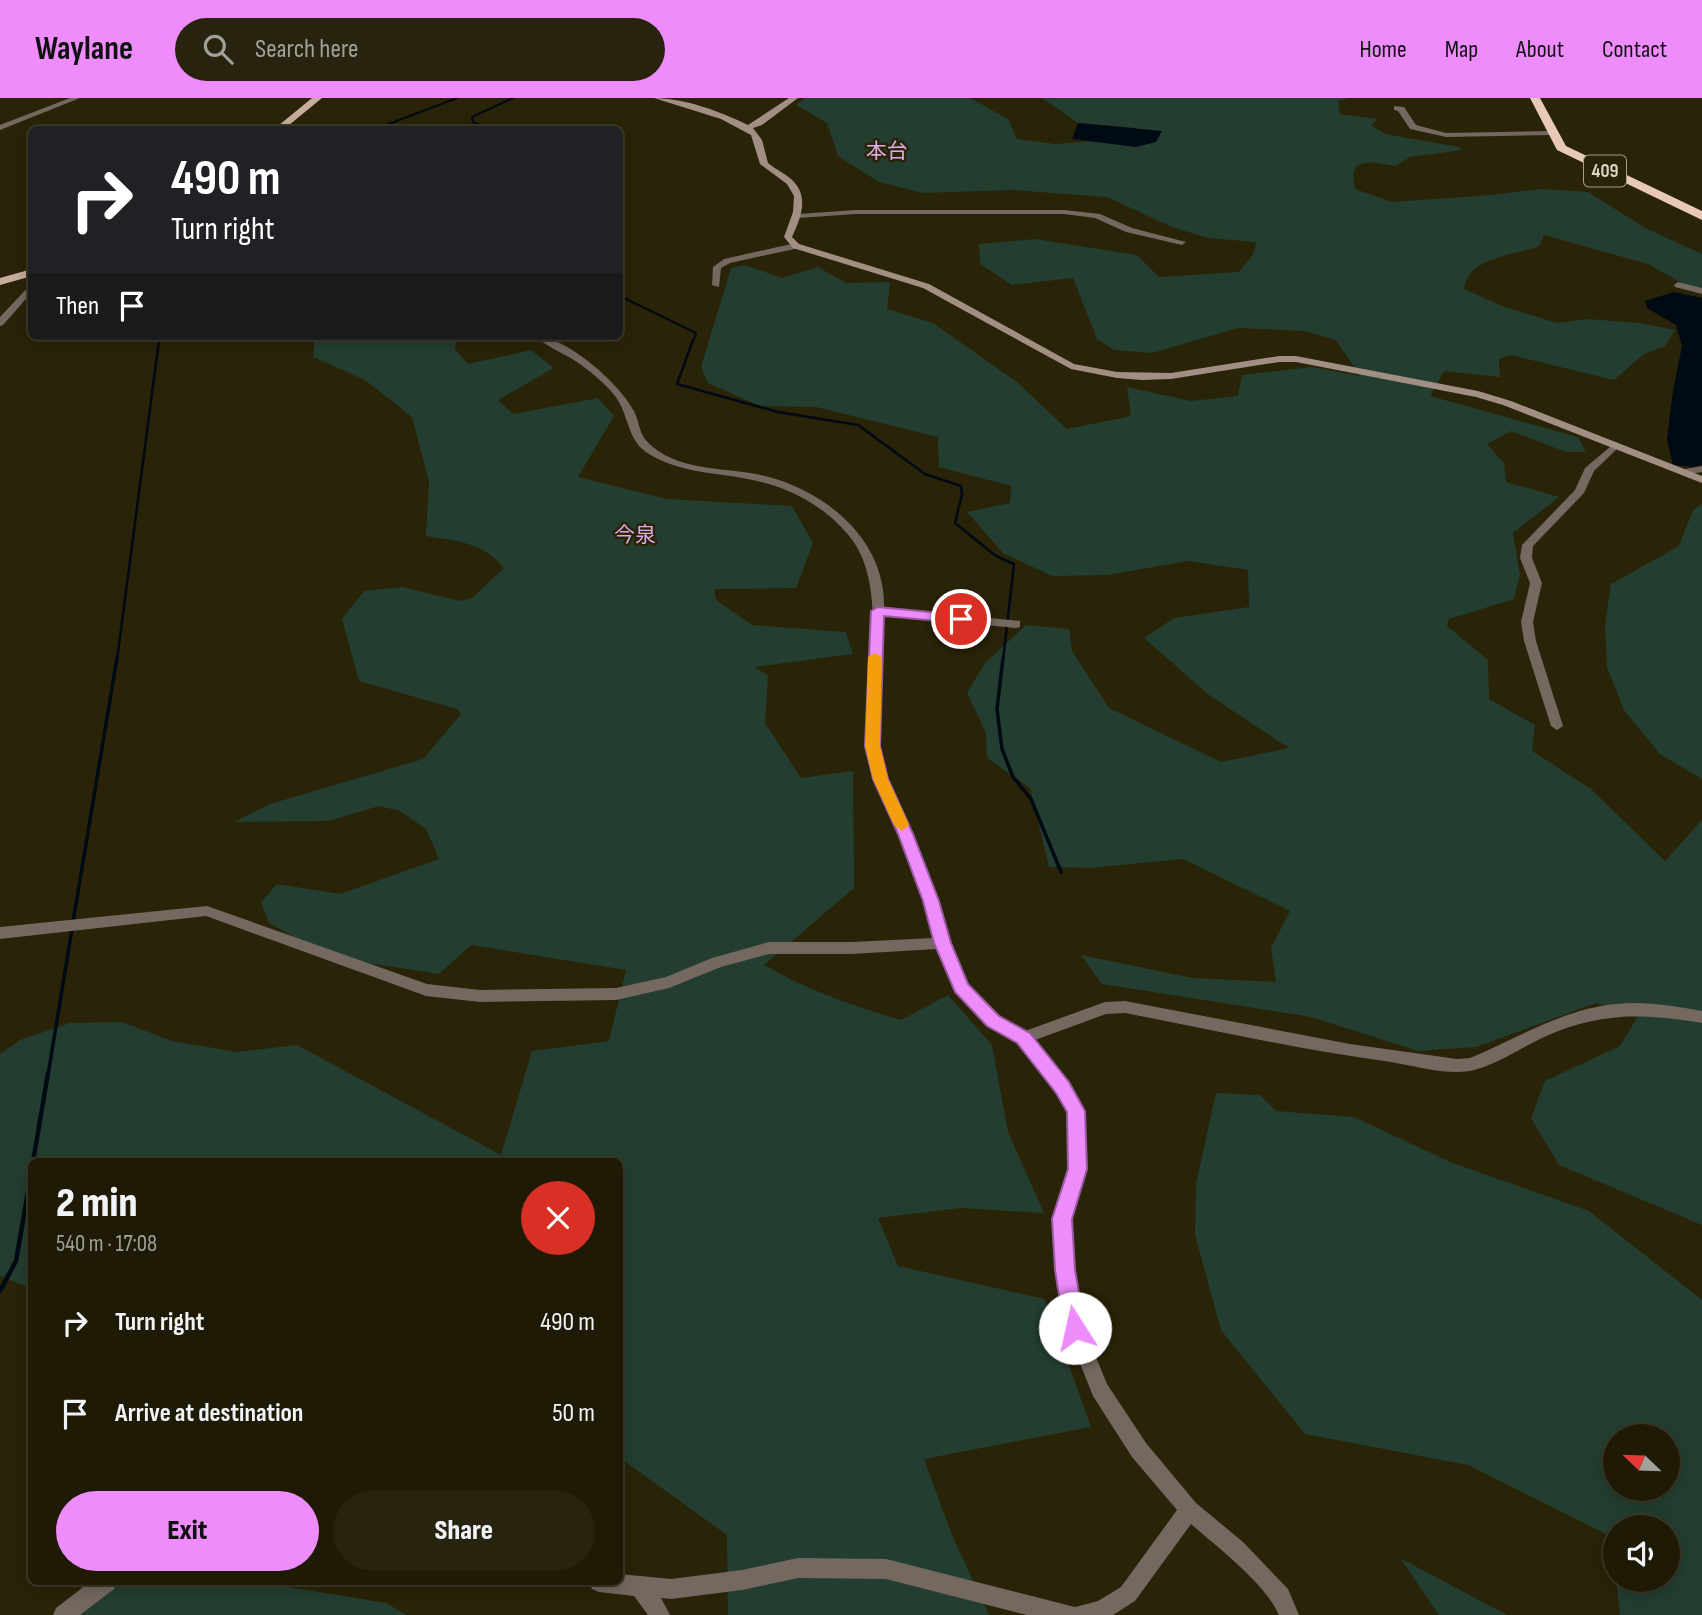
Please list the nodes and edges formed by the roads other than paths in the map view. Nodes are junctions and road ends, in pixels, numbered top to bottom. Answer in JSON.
{"nodes":[{"id":1,"x":76,"y":98,"type":"edge"},
{"id":2,"x":318,"y":98,"type":"edge"},
{"id":3,"x":658,"y":98,"type":"edge"},
{"id":4,"x":794,"y":98,"type":"edge"},
{"id":5,"x":1535,"y":98,"type":"edge"},
{"id":6,"x":1397,"y":108,"type":"dead end"},
{"id":7,"x":282,"y":126,"type":"edge"},
{"id":8,"x":0,"y":128,"type":"edge"},
{"id":9,"x":747,"y":128,"type":"junction"},
{"id":10,"x":1552,"y":133,"type":"junction"},
{"id":11,"x":798,"y":216,"type":"junction"},
{"id":12,"x":1702,"y":216,"type":"edge"},
{"id":13,"x":1182,"y":242,"type":"dead end"},
{"id":14,"x":796,"y":246,"type":"junction"},
{"id":15,"x":28,"y":273,"type":"edge"},
{"id":16,"x":0,"y":282,"type":"edge"},
{"id":17,"x":716,"y":285,"type":"dead end"},
{"id":18,"x":1678,"y":285,"type":"dead end"},
{"id":19,"x":28,"y":291,"type":"edge"},
{"id":20,"x":1702,"y":291,"type":"edge"},
{"id":21,"x":0,"y":323,"type":"edge"},
{"id":22,"x":547,"y":340,"type":"edge"},
{"id":23,"x":1616,"y":446,"type":"junction"},
{"id":24,"x":1702,"y":469,"type":"edge"},
{"id":25,"x":1684,"y":472,"type":"junction"},
{"id":26,"x":1702,"y":480,"type":"edge"},
{"id":27,"x":878,"y":611,"type":"junction"},
{"id":28,"x":1016,"y":624,"type":"dead end"},
{"id":29,"x":1557,"y":726,"type":"dead end"},
{"id":30,"x":0,"y":933,"type":"edge"},
{"id":31,"x":942,"y":943,"type":"junction"},
{"id":32,"x":1702,"y":1017,"type":"edge"},
{"id":33,"x":1024,"y":1038,"type":"junction"},
{"id":34,"x":1189,"y":1510,"type":"junction"},
{"id":35,"x":103,"y":1585,"type":"edge"},
{"id":36,"x":623,"y":1585,"type":"edge"},
{"id":37,"x":640,"y":1587,"type":"junction"},
{"id":38,"x":63,"y":1615,"type":"edge"},
{"id":39,"x":660,"y":1615,"type":"edge"},
{"id":40,"x":1068,"y":1615,"type":"edge"},
{"id":41,"x":1082,"y":1615,"type":"edge"},
{"id":42,"x":1289,"y":1615,"type":"edge"}],
"edges":[{"from":1,"to":8,"type":"street"},
{"from":2,"to":7,"type":"main road"},
{"from":3,"to":9,"type":"street"},
{"from":4,"to":9,"type":"street"},
{"from":5,"to":10,"type":"highway","number":"409"},
{"from":6,"to":10,"type":"street"},
{"from":9,"to":11,"type":"street"},
{"from":10,"to":12,"type":"highway","number":"409"},
{"from":11,"to":13,"type":"street"},
{"from":11,"to":14,"type":"street"},
{"from":14,"to":17,"type":"street"},
{"from":14,"to":23,"type":"street"},
{"from":15,"to":16,"type":"main road"},
{"from":18,"to":20,"type":"street"},
{"from":19,"to":21,"type":"street"},
{"from":22,"to":27,"type":"street"},
{"from":23,"to":25,"type":"street"},
{"from":23,"to":29,"type":"street"},
{"from":24,"to":25,"type":"street"},
{"from":25,"to":26,"type":"street"},
{"from":27,"to":28,"type":"street"},
{"from":27,"to":31,"type":"street"},
{"from":30,"to":31,"type":"street"},
{"from":31,"to":33,"type":"street"},
{"from":32,"to":33,"type":"street"},
{"from":33,"to":34,"type":"street"},
{"from":34,"to":41,"type":"street"},
{"from":34,"to":42,"type":"street"},
{"from":35,"to":38,"type":"street"},
{"from":36,"to":37,"type":"street"},
{"from":37,"to":39,"type":"street"},
{"from":37,"to":40,"type":"street"}]}
